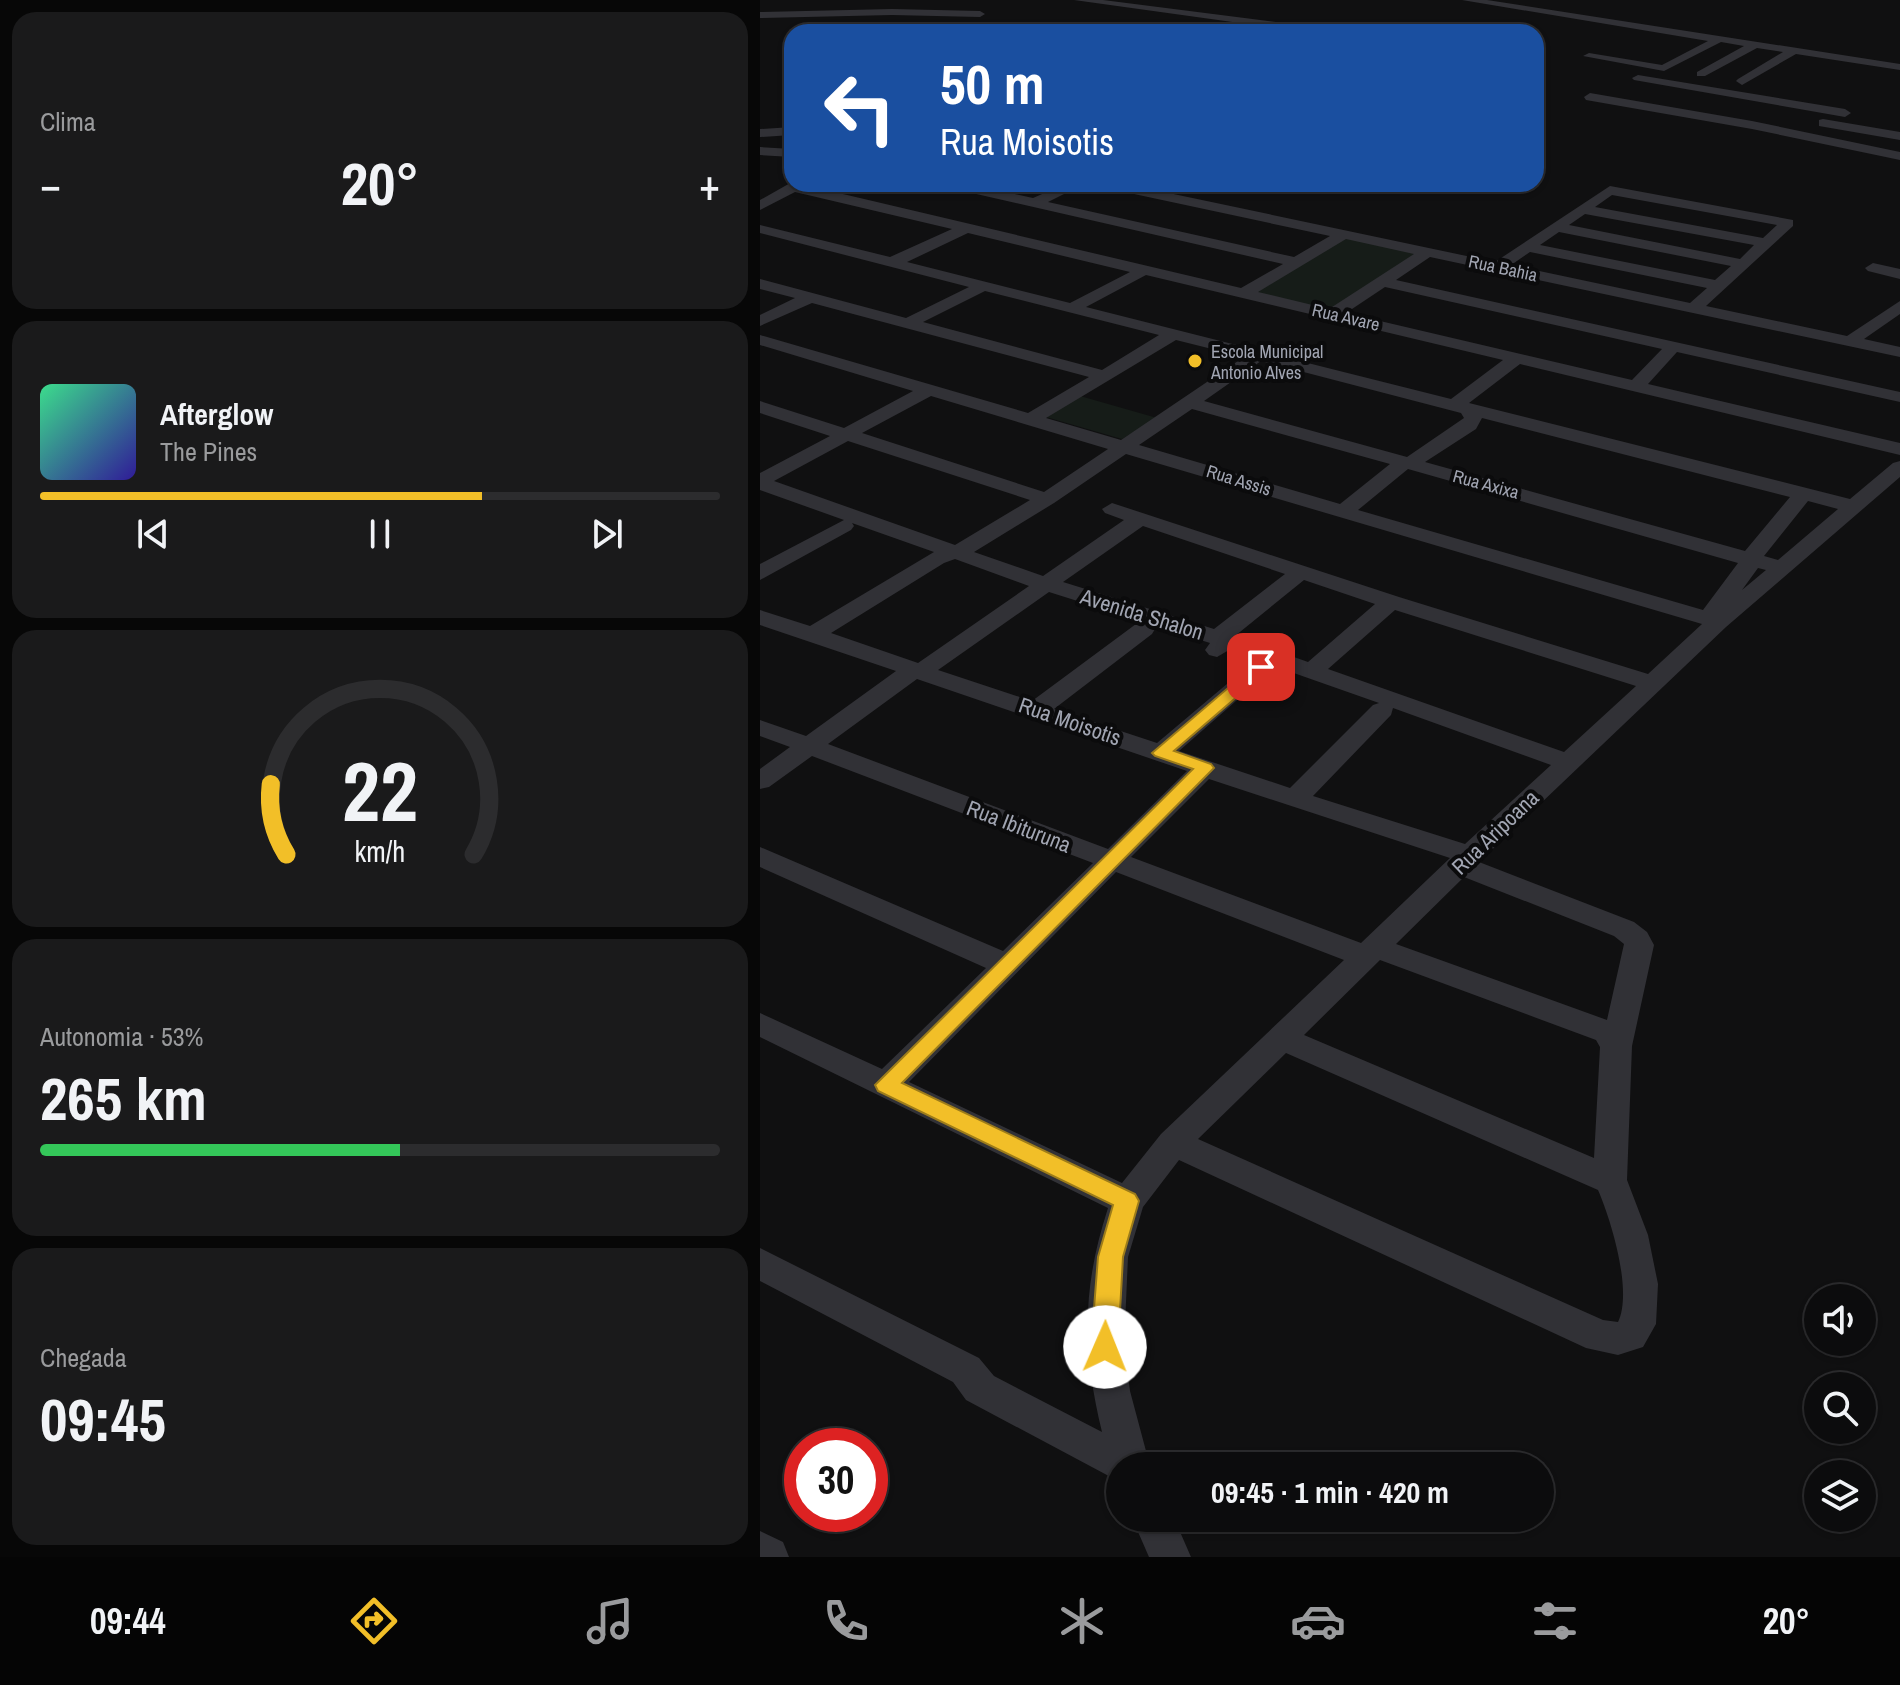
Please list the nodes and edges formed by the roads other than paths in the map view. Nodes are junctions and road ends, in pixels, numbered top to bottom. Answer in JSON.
{"nodes":[{"id":1,"x":1079,"y":0,"type":"edge"},
{"id":2,"x":1467,"y":0,"type":"edge"},
{"id":3,"x":986,"y":1,"type":"edge"},
{"id":4,"x":1572,"y":1,"type":"edge"},
{"id":5,"x":1544,"y":12,"type":"junction"},
{"id":6,"x":980,"y":14,"type":"junction"},
{"id":7,"x":760,"y":15,"type":"edge"},
{"id":8,"x":973,"y":24,"type":"edge"},
{"id":9,"x":1267,"y":24,"type":"edge"},
{"id":10,"x":1646,"y":29,"type":"junction"},
{"id":11,"x":1679,"y":34,"type":"junction"},
{"id":12,"x":1625,"y":38,"type":"dead end"},
{"id":13,"x":1717,"y":40,"type":"junction"},
{"id":14,"x":1666,"y":41,"type":"dead end"},
{"id":15,"x":1613,"y":44,"type":"dead end"},
{"id":16,"x":1753,"y":46,"type":"junction"},
{"id":17,"x":1792,"y":52,"type":"junction"},
{"id":18,"x":1639,"y":55,"type":"dead end"},
{"id":19,"x":1626,"y":62,"type":"junction"},
{"id":20,"x":1900,"y":67,"type":"edge"},
{"id":21,"x":1661,"y":68,"type":"junction"},
{"id":22,"x":1701,"y":74,"type":"junction"},
{"id":23,"x":1742,"y":81,"type":"junction"},
{"id":24,"x":1627,"y":84,"type":"junction"},
{"id":25,"x":1757,"y":84,"type":"dead end"},
{"id":26,"x":1803,"y":92,"type":"dead end"},
{"id":27,"x":1787,"y":103,"type":"junction"},
{"id":28,"x":1769,"y":113,"type":"junction"},
{"id":29,"x":1900,"y":122,"type":"edge"},
{"id":30,"x":1748,"y":128,"type":"junction"},
{"id":31,"x":784,"y":132,"type":"edge"},
{"id":32,"x":760,"y":133,"type":"edge"},
{"id":33,"x":1900,"y":136,"type":"edge"},
{"id":34,"x":760,"y":151,"type":"edge"},
{"id":35,"x":784,"y":152,"type":"edge"},
{"id":36,"x":1900,"y":156,"type":"edge"},
{"id":37,"x":785,"y":192,"type":"edge"},
{"id":38,"x":826,"y":192,"type":"edge"},
{"id":39,"x":985,"y":192,"type":"edge"},
{"id":40,"x":1059,"y":192,"type":"edge"},
{"id":41,"x":1144,"y":192,"type":"edge"},
{"id":42,"x":1034,"y":203,"type":"junction"},
{"id":43,"x":760,"y":206,"type":"edge"},
{"id":44,"x":1583,"y":209,"type":"junction"},
{"id":45,"x":1114,"y":221,"type":"junction"},
{"id":46,"x":969,"y":227,"type":"junction"},
{"id":47,"x":1556,"y":227,"type":"junction"},
{"id":48,"x":760,"y":229,"type":"edge"},
{"id":49,"x":1344,"y":234,"type":"junction"},
{"id":50,"x":1766,"y":243,"type":"junction"},
{"id":51,"x":1528,"y":247,"type":"junction"},
{"id":52,"x":1062,"y":250,"type":"junction"},
{"id":53,"x":1427,"y":252,"type":"junction"},
{"id":54,"x":893,"y":262,"type":"junction"},
{"id":55,"x":1296,"y":262,"type":"junction"},
{"id":56,"x":1744,"y":264,"type":"junction"},
{"id":57,"x":1498,"y":267,"type":"junction"},
{"id":58,"x":1873,"y":268,"type":"dead end"},
{"id":59,"x":1145,"y":270,"type":"junction"},
{"id":60,"x":1900,"y":274,"type":"edge"},
{"id":61,"x":1381,"y":281,"type":"junction"},
{"id":62,"x":760,"y":284,"type":"edge"},
{"id":63,"x":983,"y":286,"type":"junction"},
{"id":64,"x":1720,"y":286,"type":"junction"},
{"id":65,"x":1597,"y":289,"type":"junction"},
{"id":66,"x":1245,"y":293,"type":"junction"},
{"id":67,"x":811,"y":297,"type":"junction"},
{"id":68,"x":1900,"y":306,"type":"edge"},
{"id":69,"x":1072,"y":308,"type":"junction"},
{"id":70,"x":1693,"y":309,"type":"junction"},
{"id":71,"x":1333,"y":314,"type":"junction"},
{"id":72,"x":760,"y":321,"type":"edge"},
{"id":73,"x":1554,"y":321,"type":"junction"},
{"id":74,"x":907,"y":324,"type":"junction"},
{"id":75,"x":1174,"y":334,"type":"junction"},
{"id":76,"x":760,"y":340,"type":"edge"},
{"id":77,"x":1849,"y":342,"type":"junction"},
{"id":78,"x":1673,"y":347,"type":"junction"},
{"id":79,"x":1900,"y":352,"type":"edge"},
{"id":80,"x":1259,"y":355,"type":"junction"},
{"id":81,"x":1518,"y":358,"type":"junction"},
{"id":82,"x":1105,"y":376,"type":"junction"},
{"id":83,"x":1636,"y":386,"type":"junction"},
{"id":84,"x":930,"y":389,"type":"junction"},
{"id":85,"x":1900,"y":397,"type":"edge"},
{"id":86,"x":1189,"y":402,"type":"junction"},
{"id":87,"x":760,"y":407,"type":"edge"},
{"id":88,"x":1461,"y":407,"type":"junction"},
{"id":89,"x":1033,"y":418,"type":"junction"},
{"id":90,"x":847,"y":435,"type":"junction"},
{"id":91,"x":1124,"y":445,"type":"junction"},
{"id":92,"x":1900,"y":449,"type":"edge"},
{"id":93,"x":1408,"y":463,"type":"junction"},
{"id":94,"x":1900,"y":467,"type":"edge"},
{"id":95,"x":768,"y":490,"type":"edge"},
{"id":96,"x":1804,"y":493,"type":"junction"},
{"id":97,"x":1047,"y":499,"type":"junction"},
{"id":98,"x":1851,"y":506,"type":"junction"},
{"id":99,"x":1112,"y":509,"type":"dead end"},
{"id":100,"x":1344,"y":511,"type":"junction"},
{"id":101,"x":1139,"y":519,"type":"junction"},
{"id":102,"x":844,"y":526,"type":"junction"},
{"id":103,"x":948,"y":555,"type":"junction"},
{"id":104,"x":1751,"y":558,"type":"junction"},
{"id":105,"x":1782,"y":568,"type":"junction"},
{"id":106,"x":1301,"y":572,"type":"junction"},
{"id":107,"x":760,"y":573,"type":"edge"},
{"id":108,"x":1040,"y":588,"type":"junction"},
{"id":109,"x":1391,"y":602,"type":"junction"},
{"id":110,"x":1093,"y":605,"type":"junction"},
{"id":111,"x":760,"y":617,"type":"edge"},
{"id":112,"x":1713,"y":620,"type":"junction"},
{"id":113,"x":1144,"y":629,"type":"junction"},
{"id":114,"x":812,"y":635,"type":"junction"},
{"id":115,"x":1218,"y":644,"type":"junction"},
{"id":116,"x":1274,"y":667,"type":"junction"},
{"id":117,"x":918,"y":670,"type":"junction"},
{"id":118,"x":1311,"y":672,"type":"junction"},
{"id":119,"x":1652,"y":683,"type":"junction"},
{"id":120,"x":1372,"y":702,"type":"junction"},
{"id":121,"x":1038,"y":709,"type":"junction"},
{"id":122,"x":760,"y":727,"type":"edge"},
{"id":123,"x":809,"y":745,"type":"junction"},
{"id":124,"x":1161,"y":753,"type":"junction"},
{"id":125,"x":1563,"y":766,"type":"junction"},
{"id":126,"x":1205,"y":768,"type":"junction"},
{"id":127,"x":760,"y":781,"type":"edge"},
{"id":128,"x":1295,"y":799,"type":"junction"},
{"id":129,"x":760,"y":856,"type":"edge"},
{"id":130,"x":1465,"y":860,"type":"junction"},
{"id":131,"x":1111,"y":861,"type":"junction"},
{"id":132,"x":1369,"y":952,"type":"junction"},
{"id":133,"x":1007,"y":965,"type":"junction"},
{"id":134,"x":760,"y":1024,"type":"edge"},
{"id":135,"x":1282,"y":1038,"type":"junction"},
{"id":136,"x":1616,"y":1046,"type":"junction"},
{"id":137,"x":886,"y":1085,"type":"junction"},
{"id":138,"x":1173,"y":1143,"type":"junction"},
{"id":139,"x":1610,"y":1180,"type":"junction"},
{"id":140,"x":1122,"y":1212,"type":"junction"},
{"id":141,"x":760,"y":1263,"type":"edge"},
{"id":142,"x":1126,"y":1452,"type":"edge"},
{"id":143,"x":1106,"y":1454,"type":"edge"},
{"id":144,"x":1159,"y":1532,"type":"edge"},
{"id":145,"x":760,"y":1552,"type":"edge"},
{"id":146,"x":768,"y":1557,"type":"edge"},
{"id":147,"x":1170,"y":1557,"type":"edge"}],
"edges":[{"from":1,"to":9,"type":"street"},
{"from":2,"to":5,"type":"street"},
{"from":3,"to":6,"type":"street"},
{"from":4,"to":5,"type":"street"},
{"from":5,"to":10,"type":"street"},
{"from":6,"to":7,"type":"street"},
{"from":6,"to":8,"type":"street"},
{"from":10,"to":11,"type":"street"},
{"from":10,"to":12,"type":"street"},
{"from":11,"to":13,"type":"street"},
{"from":11,"to":14,"type":"street"},
{"from":13,"to":16,"type":"street"},
{"from":13,"to":21,"type":"street"},
{"from":15,"to":19,"type":"street"},
{"from":16,"to":17,"type":"street"},
{"from":16,"to":22,"type":"street"},
{"from":17,"to":20,"type":"street"},
{"from":17,"to":23,"type":"street"},
{"from":18,"to":19,"type":"street"},
{"from":19,"to":21,"type":"street"},
{"from":21,"to":22,"type":"street"},
{"from":21,"to":24,"type":"street"},
{"from":22,"to":23,"type":"street"},
{"from":23,"to":25,"type":"street"},
{"from":24,"to":27,"type":"street"},
{"from":24,"to":28,"type":"street"},
{"from":24,"to":30,"type":"street"},
{"from":26,"to":27,"type":"street"},
{"from":27,"to":28,"type":"street"},
{"from":27,"to":29,"type":"street"},
{"from":28,"to":30,"type":"street"},
{"from":28,"to":33,"type":"street"},
{"from":30,"to":36,"type":"street"},
{"from":31,"to":32,"type":"street"},
{"from":34,"to":35,"type":"street"},
{"from":37,"to":43,"type":"street"},
{"from":38,"to":46,"type":"street","name":"Rua Avare"},
{"from":39,"to":42,"type":"street"},
{"from":40,"to":42,"type":"street"},
{"from":41,"to":49,"type":"street","name":"Rua Bahia"},
{"from":42,"to":45,"type":"street"},
{"from":44,"to":47,"type":"street"},
{"from":44,"to":50,"type":"street"},
{"from":44,"to":50,"type":"street"},
{"from":45,"to":52,"type":"street"},
{"from":45,"to":55,"type":"street"},
{"from":46,"to":52,"type":"street","name":"Rua Avare"},
{"from":46,"to":54,"type":"street"},
{"from":47,"to":51,"type":"street"},
{"from":47,"to":56,"type":"street"},
{"from":48,"to":54,"type":"street"},
{"from":49,"to":53,"type":"street","name":"Rua Bahia"},
{"from":49,"to":55,"type":"street"},
{"from":50,"to":56,"type":"street"},
{"from":51,"to":57,"type":"street"},
{"from":51,"to":64,"type":"street"},
{"from":52,"to":59,"type":"street","name":"Rua Avare"},
{"from":53,"to":57,"type":"street","name":"Rua Bahia"},
{"from":53,"to":61,"type":"street"},
{"from":54,"to":63,"type":"street"},
{"from":55,"to":66,"type":"street"},
{"from":56,"to":64,"type":"street"},
{"from":57,"to":65,"type":"street","name":"Rua Bahia"},
{"from":58,"to":60,"type":"street"},
{"from":59,"to":66,"type":"street","name":"Rua Avare"},
{"from":59,"to":69,"type":"street"},
{"from":61,"to":71,"type":"street"},
{"from":61,"to":73,"type":"street"},
{"from":62,"to":67,"type":"street"},
{"from":63,"to":69,"type":"street"},
{"from":63,"to":74,"type":"street"},
{"from":64,"to":70,"type":"street"},
{"from":65,"to":70,"type":"street","name":"Rua Bahia"},
{"from":65,"to":73,"type":"street"},
{"from":66,"to":71,"type":"street","name":"Rua Avare"},
{"from":67,"to":72,"type":"street"},
{"from":67,"to":74,"type":"street"},
{"from":68,"to":77,"type":"street"},
{"from":69,"to":75,"type":"street"},
{"from":70,"to":77,"type":"street","name":"Rua Bahia"},
{"from":71,"to":81,"type":"street","name":"Rua Avare"},
{"from":73,"to":78,"type":"street"},
{"from":74,"to":82,"type":"street"},
{"from":75,"to":80,"type":"street"},
{"from":75,"to":82,"type":"street"},
{"from":76,"to":84,"type":"street","name":"Rua Assis"},
{"from":77,"to":79,"type":"street","name":"Rua Bahia"},
{"from":78,"to":83,"type":"street"},
{"from":78,"to":85,"type":"street"},
{"from":80,"to":86,"type":"street"},
{"from":80,"to":88,"type":"street"},
{"from":81,"to":83,"type":"street","name":"Rua Avare"},
{"from":81,"to":88,"type":"street"},
{"from":82,"to":89,"type":"street"},
{"from":83,"to":92,"type":"street","name":"Rua Avare"},
{"from":84,"to":89,"type":"street","name":"Rua Assis"},
{"from":84,"to":90,"type":"street"},
{"from":86,"to":91,"type":"street"},
{"from":86,"to":93,"type":"street","name":"Rua Axixa"},
{"from":87,"to":90,"type":"street"},
{"from":88,"to":93,"type":"street"},
{"from":88,"to":96,"type":"street"},
{"from":89,"to":91,"type":"street","name":"Rua Assis"},
{"from":90,"to":95,"type":"street"},
{"from":90,"to":97,"type":"street"},
{"from":91,"to":97,"type":"street"},
{"from":91,"to":100,"type":"street","name":"Rua Assis"},
{"from":93,"to":100,"type":"street"},
{"from":93,"to":104,"type":"street","name":"Rua Axixa"},
{"from":94,"to":98,"type":"street","name":"Rua Aripoana"},
{"from":95,"to":102,"type":"street","name":"Avenida Shalon"},
{"from":95,"to":103,"type":"street","name":"Avenida Shalon"},
{"from":96,"to":98,"type":"street"},
{"from":96,"to":104,"type":"street"},
{"from":97,"to":103,"type":"street"},
{"from":98,"to":105,"type":"street","name":"Rua Aripoana"},
{"from":99,"to":101,"type":"street"},
{"from":100,"to":112,"type":"street","name":"Rua Assis"},
{"from":101,"to":106,"type":"street"},
{"from":101,"to":108,"type":"street"},
{"from":102,"to":103,"type":"street","name":"Avenida Shalon"},
{"from":102,"to":107,"type":"street"},
{"from":103,"to":108,"type":"street","name":"Avenida Shalon"},
{"from":103,"to":114,"type":"street"},
{"from":104,"to":105,"type":"street","name":"Rua Axixa"},
{"from":104,"to":112,"type":"street"},
{"from":105,"to":112,"type":"street","name":"Rua Aripoana"},
{"from":106,"to":109,"type":"street"},
{"from":106,"to":115,"type":"street"},
{"from":108,"to":110,"type":"street","name":"Avenida Shalon"},
{"from":108,"to":117,"type":"street"},
{"from":109,"to":118,"type":"street"},
{"from":109,"to":119,"type":"street"},
{"from":110,"to":113,"type":"street","name":"Avenida Shalon"},
{"from":110,"to":115,"type":"street","name":"Avenida Shalon"},
{"from":111,"to":114,"type":"street","name":"Rua Moisotis"},
{"from":112,"to":119,"type":"street","name":"Rua Aripoana"},
{"from":113,"to":115,"type":"street","name":"Avenida Shalon"},
{"from":113,"to":121,"type":"street"},
{"from":114,"to":117,"type":"street","name":"Rua Moisotis"},
{"from":115,"to":116,"type":"street","name":"Avenida Shalon"},
{"from":116,"to":118,"type":"street","name":"Avenida Shalon"},
{"from":116,"to":120,"type":"street","name":"Avenida Shalon"},
{"from":116,"to":124,"type":"street"},
{"from":117,"to":121,"type":"street","name":"Rua Moisotis"},
{"from":117,"to":123,"type":"street"},
{"from":118,"to":120,"type":"street","name":"Avenida Shalon"},
{"from":119,"to":125,"type":"street","name":"Rua Aripoana"},
{"from":120,"to":125,"type":"street","name":"Avenida Shalon"},
{"from":120,"to":128,"type":"street"},
{"from":121,"to":124,"type":"street","name":"Rua Moisotis"},
{"from":122,"to":123,"type":"street","name":"Rua Ibituruna"},
{"from":123,"to":127,"type":"street"},
{"from":123,"to":131,"type":"street","name":"Rua Ibituruna"},
{"from":124,"to":126,"type":"street","name":"Rua Moisotis"},
{"from":125,"to":130,"type":"street","name":"Rua Aripoana"},
{"from":126,"to":128,"type":"street","name":"Rua Moisotis"},
{"from":126,"to":131,"type":"street"},
{"from":128,"to":130,"type":"street","name":"Rua Moisotis"},
{"from":129,"to":133,"type":"street"},
{"from":130,"to":132,"type":"street","name":"Rua Aripoana"},
{"from":130,"to":136,"type":"street","name":"Rua Moisotis"},
{"from":131,"to":132,"type":"street","name":"Rua Ibituruna"},
{"from":131,"to":133,"type":"street"},
{"from":132,"to":135,"type":"street","name":"Rua Aripoana"},
{"from":132,"to":136,"type":"street","name":"Rua Ibituruna"},
{"from":133,"to":137,"type":"street"},
{"from":134,"to":137,"type":"street"},
{"from":135,"to":138,"type":"street","name":"Rua Aripoana"},
{"from":135,"to":139,"type":"street"},
{"from":136,"to":139,"type":"street"},
{"from":137,"to":140,"type":"street"},
{"from":138,"to":139,"type":"street"},
{"from":138,"to":140,"type":"street","name":"Rua Aripoana"},
{"from":140,"to":142,"type":"street"},
{"from":141,"to":143,"type":"street"},
{"from":144,"to":147,"type":"street"},
{"from":145,"to":146,"type":"street"}]}
